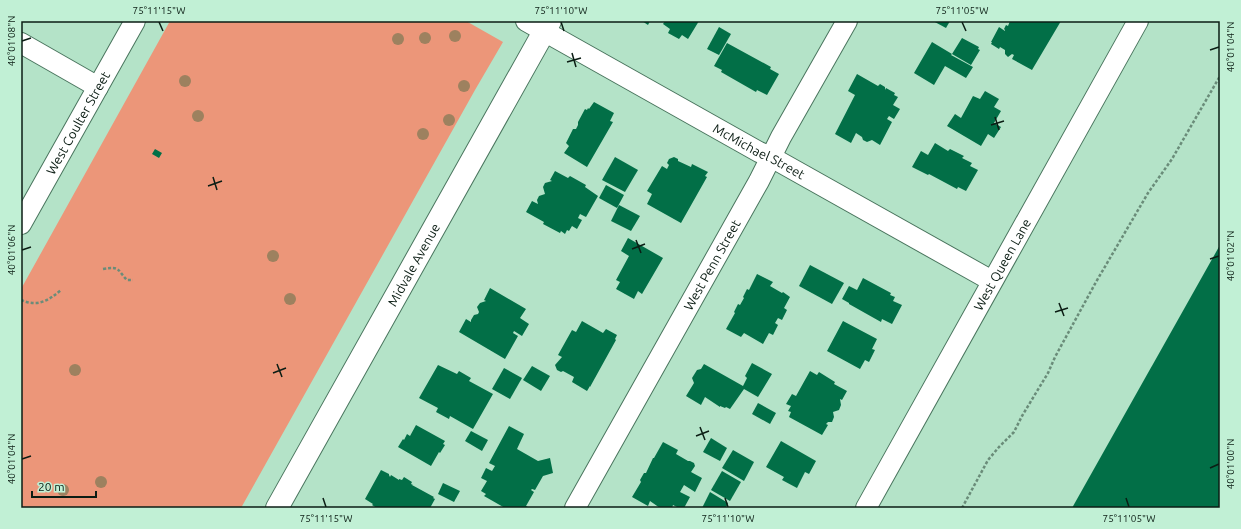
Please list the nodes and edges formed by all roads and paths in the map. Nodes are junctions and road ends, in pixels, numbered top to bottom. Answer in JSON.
{"nodes":[{"id":1,"x":135,"y":21,"type":"edge"},
{"id":2,"x":846,"y":21,"type":"edge"},
{"id":3,"x":1138,"y":21,"type":"edge"},
{"id":4,"x":540,"y":24,"type":"edge"},
{"id":5,"x":21,"y":43,"type":"edge"},
{"id":6,"x":1220,"y":76,"type":"edge"},
{"id":7,"x":98,"y":87,"type":"junction"},
{"id":8,"x":771,"y":157,"type":"junction"},
{"id":9,"x":21,"y":224,"type":"edge"},
{"id":10,"x":104,"y":270,"type":"dead end"},
{"id":11,"x":133,"y":280,"type":"dead end"},
{"id":12,"x":992,"y":281,"type":"junction"},
{"id":13,"x":61,"y":290,"type":"dead end"},
{"id":14,"x":21,"y":300,"type":"edge"},
{"id":15,"x":277,"y":508,"type":"edge"},
{"id":16,"x":575,"y":508,"type":"edge"},
{"id":17,"x":866,"y":508,"type":"edge"},
{"id":18,"x":962,"y":508,"type":"edge"}],
"edges":[{"from":1,"to":7,"type":"street","name":"West Coulter Street"},
{"from":2,"to":8,"type":"street","name":"West Penn Street"},
{"from":3,"to":12,"type":"street","name":"West Queen Lane"},
{"from":4,"to":8,"type":"street","name":"McMichael Street"},
{"from":4,"to":15,"type":"street","name":"Midvale Avenue"},
{"from":5,"to":7,"type":"street"},
{"from":6,"to":18,"type":"path"},
{"from":7,"to":9,"type":"street","name":"West Coulter Street"},
{"from":8,"to":12,"type":"street","name":"McMichael Street"},
{"from":8,"to":16,"type":"street","name":"West Penn Street"},
{"from":10,"to":11,"type":"path"},
{"from":12,"to":17,"type":"street","name":"West Queen Lane"},
{"from":13,"to":14,"type":"path"}]}
